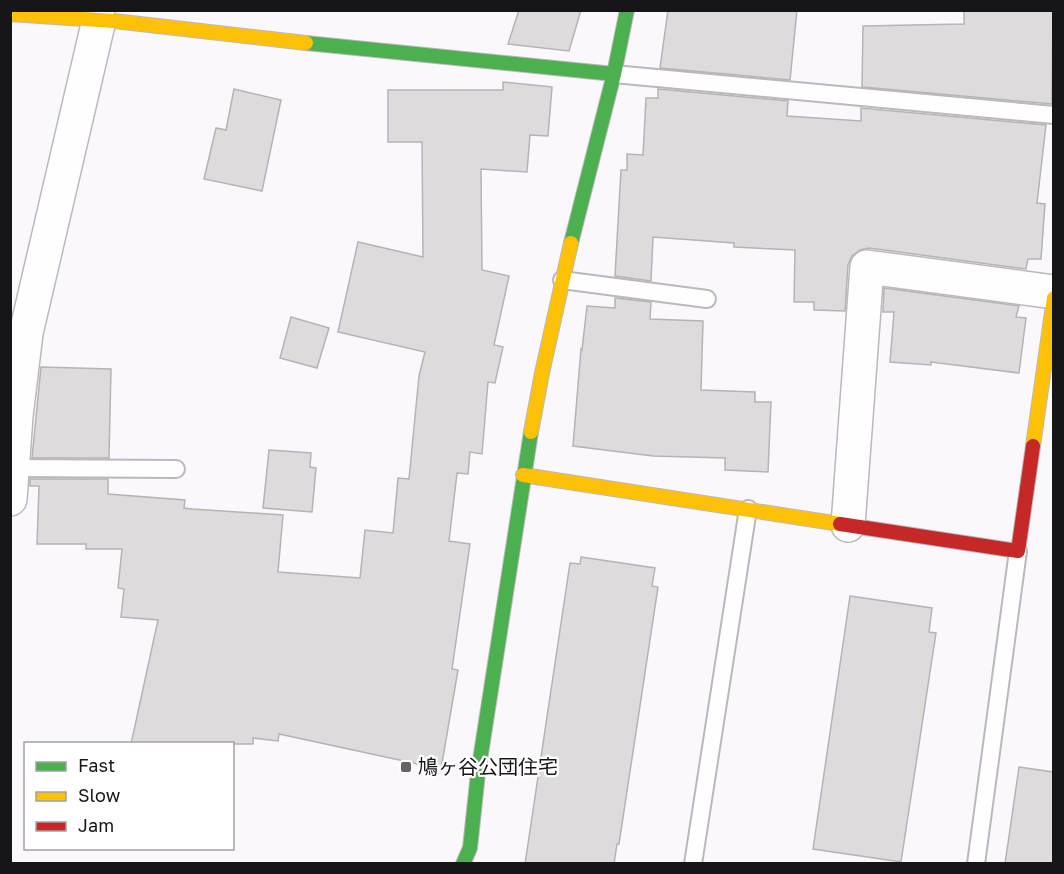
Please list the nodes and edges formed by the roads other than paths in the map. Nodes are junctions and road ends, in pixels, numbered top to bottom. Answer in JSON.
{"nodes":[{"id":1,"x":627,"y":10,"type":"edge"},
{"id":2,"x":10,"y":14,"type":"edge"},
{"id":3,"x":110,"y":17,"type":"edge"},
{"id":4,"x":614,"y":74,"type":"junction"},
{"id":5,"x":1053,"y":115,"type":"edge"},
{"id":6,"x":562,"y":280,"type":"junction"},
{"id":7,"x":1053,"y":292,"type":"edge"},
{"id":8,"x":1053,"y":298,"type":"edge"},
{"id":9,"x":708,"y":299,"type":"dead end"},
{"id":10,"x":1046,"y":399,"type":"edge"},
{"id":11,"x":13,"y":416,"type":"edge"},
{"id":12,"x":176,"y":469,"type":"dead end"},
{"id":13,"x":523,"y":475,"type":"junction"},
{"id":14,"x":12,"y":483,"type":"edge"},
{"id":15,"x":748,"y":509,"type":"junction"},
{"id":16,"x":848,"y":525,"type":"junction"},
{"id":17,"x":1018,"y":551,"type":"junction"},
{"id":18,"x":463,"y":864,"type":"edge"},
{"id":19,"x":693,"y":864,"type":"edge"},
{"id":20,"x":976,"y":864,"type":"edge"}],
"edges":[{"from":1,"to":4,"type":"street"},
{"from":2,"to":3,"type":"street"},
{"from":3,"to":4,"type":"street"},
{"from":3,"to":11,"type":"street"},
{"from":4,"to":5,"type":"lane"},
{"from":4,"to":6,"type":"street"},
{"from":6,"to":9,"type":"lane"},
{"from":6,"to":13,"type":"street"},
{"from":7,"to":16,"type":"street"},
{"from":8,"to":10,"type":"street"},
{"from":10,"to":17,"type":"street"},
{"from":11,"to":14,"type":"street"},
{"from":12,"to":14,"type":"lane"},
{"from":13,"to":15,"type":"street"},
{"from":13,"to":18,"type":"street"},
{"from":15,"to":16,"type":"street"},
{"from":15,"to":19,"type":"lane"},
{"from":16,"to":17,"type":"street"},
{"from":17,"to":20,"type":"lane"}]}
